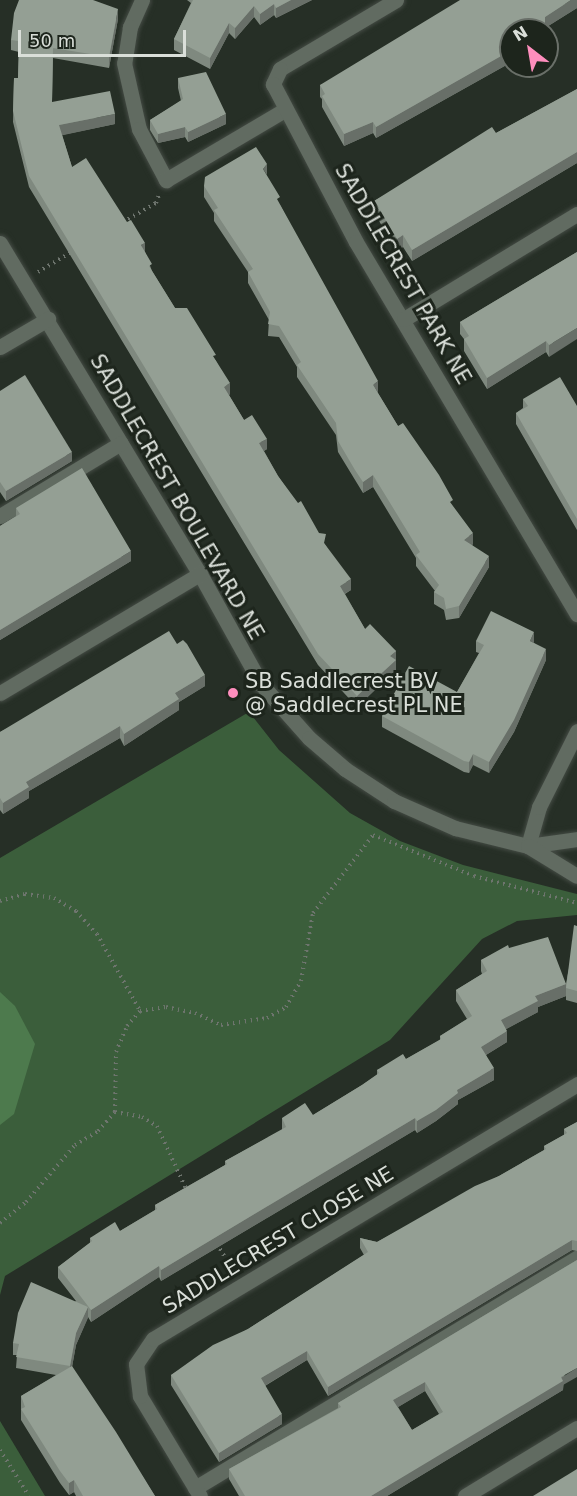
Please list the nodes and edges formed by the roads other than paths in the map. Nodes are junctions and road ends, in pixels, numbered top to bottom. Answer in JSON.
{"nodes":[{"id":1,"x":142,"y":0,"type":"edge"},
{"id":2,"x":396,"y":0,"type":"edge"},
{"id":3,"x":286,"y":109,"type":"junction"},
{"id":4,"x":577,"y":214,"type":"edge"},
{"id":5,"x":0,"y":243,"type":"edge"},
{"id":6,"x":404,"y":319,"type":"junction"},
{"id":7,"x":48,"y":320,"type":"junction"},
{"id":8,"x":0,"y":347,"type":"edge"},
{"id":9,"x":121,"y":443,"type":"junction"},
{"id":10,"x":0,"y":516,"type":"edge"},
{"id":11,"x":200,"y":574,"type":"junction"},
{"id":12,"x":577,"y":614,"type":"edge"},
{"id":13,"x":0,"y":693,"type":"edge"},
{"id":14,"x":577,"y":731,"type":"edge"},
{"id":15,"x":577,"y":839,"type":"edge"},
{"id":16,"x":528,"y":846,"type":"junction"},
{"id":17,"x":577,"y":876,"type":"edge"},
{"id":18,"x":577,"y":1084,"type":"edge"},
{"id":19,"x":577,"y":1258,"type":"edge"},
{"id":20,"x":577,"y":1428,"type":"edge"},
{"id":21,"x":197,"y":1492,"type":"edge"},
{"id":22,"x":465,"y":1496,"type":"edge"}],
"edges":[{"from":1,"to":3,"type":"street"},
{"from":2,"to":3,"type":"street","name":"SADDLECREST PARK NE"},
{"from":3,"to":6,"type":"street","name":"SADDLECREST PARK NE"},
{"from":4,"to":6,"type":"street"},
{"from":5,"to":7,"type":"street","name":"SADDLECREST BOULEVARD NE"},
{"from":6,"to":12,"type":"street","name":"SADDLECREST PARK NE"},
{"from":7,"to":8,"type":"street"},
{"from":7,"to":9,"type":"street","name":"SADDLECREST BOULEVARD NE"},
{"from":9,"to":10,"type":"street"},
{"from":9,"to":11,"type":"street","name":"SADDLECREST BOULEVARD NE"},
{"from":11,"to":13,"type":"street"},
{"from":11,"to":16,"type":"street","name":"SADDLECREST BOULEVARD NE"},
{"from":14,"to":16,"type":"street"},
{"from":15,"to":16,"type":"street","name":"SADDLECREST BOULEVARD NE"},
{"from":16,"to":17,"type":"street","name":"SADDLECREST BOULEVARD NE"},
{"from":18,"to":21,"type":"street","name":"SADDLECREST CLOSE NE"},
{"from":19,"to":21,"type":"street"},
{"from":20,"to":22,"type":"street"}]}
